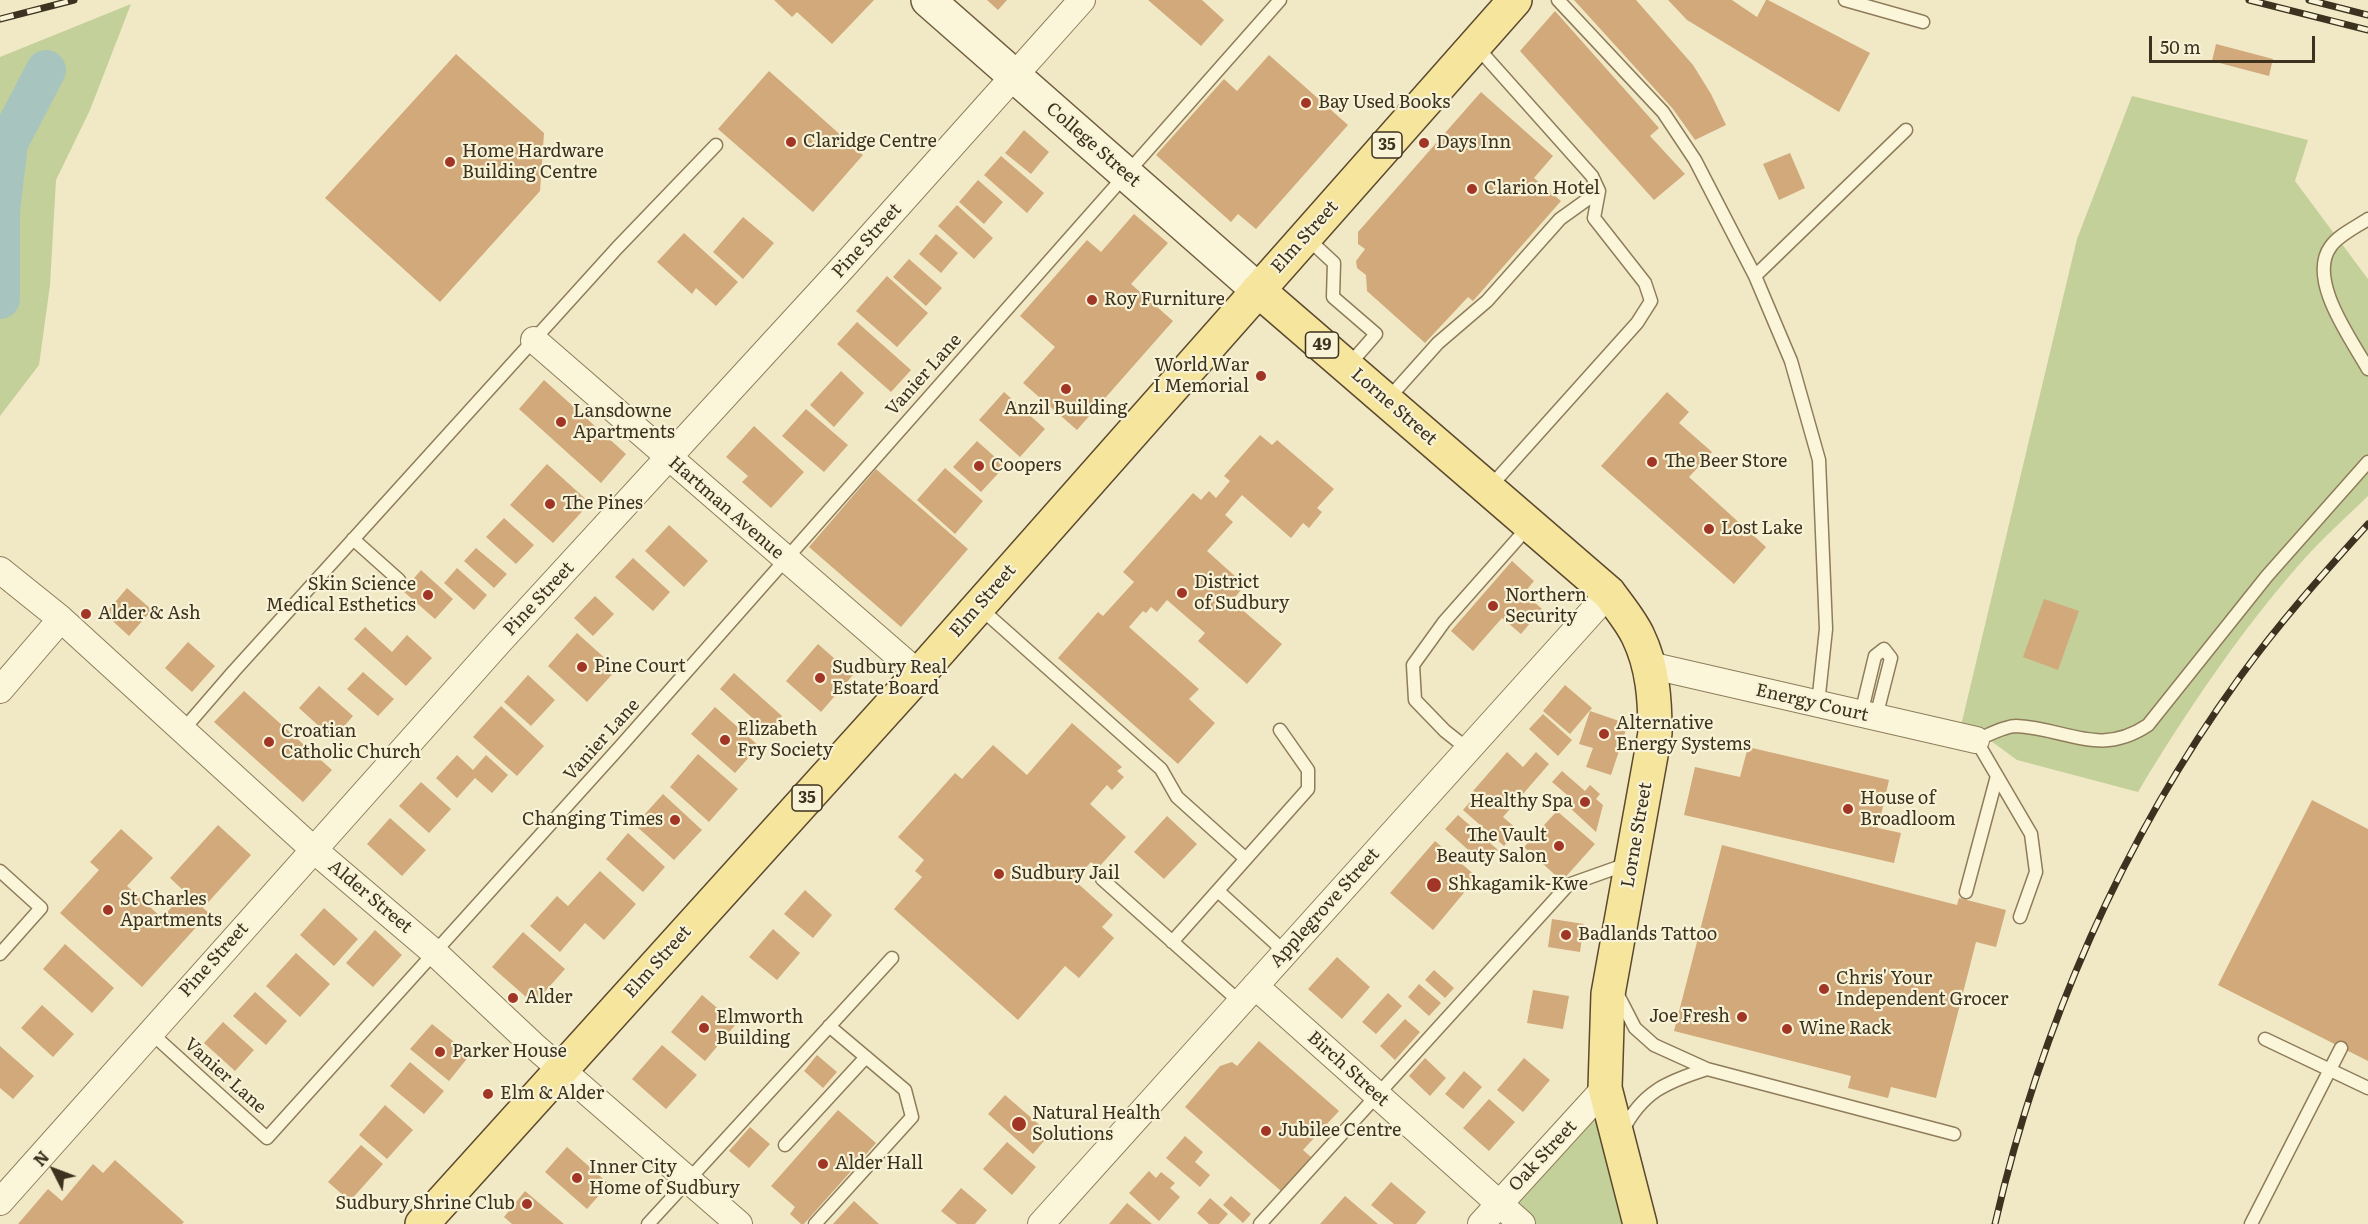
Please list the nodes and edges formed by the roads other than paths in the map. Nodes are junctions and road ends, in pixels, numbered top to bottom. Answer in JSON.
{"nodes":[{"id":1,"x":928,"y":0,"type":"edge"},
{"id":2,"x":1082,"y":0,"type":"edge"},
{"id":3,"x":1280,"y":0,"type":"edge"},
{"id":4,"x":1515,"y":0,"type":"edge"},
{"id":5,"x":1558,"y":0,"type":"edge"},
{"id":6,"x":1845,"y":0,"type":"edge"},
{"id":7,"x":1923,"y":22,"type":"dead end"},
{"id":8,"x":1475,"y":45,"type":"junction"},
{"id":9,"x":1016,"y":77,"type":"junction"},
{"id":10,"x":1906,"y":129,"type":"dead end"},
{"id":11,"x":716,"y":145,"type":"dead end"},
{"id":12,"x":1127,"y":174,"type":"junction"},
{"id":13,"x":1599,"y":191,"type":"junction"},
{"id":14,"x":2368,"y":219,"type":"edge"},
{"id":15,"x":1306,"y":236,"type":"junction"},
{"id":16,"x":1755,"y":276,"type":"junction"},
{"id":17,"x":1258,"y":290,"type":"junction"},
{"id":18,"x":534,"y":340,"type":"junction"},
{"id":19,"x":1347,"y":367,"type":"junction"},
{"id":20,"x":2368,"y":369,"type":"edge"},
{"id":21,"x":1386,"y":401,"type":"junction"},
{"id":22,"x":668,"y":458,"type":"junction"},
{"id":23,"x":2368,"y":462,"type":"edge"},
{"id":24,"x":1488,"y":488,"type":"junction"},
{"id":25,"x":1530,"y":525,"type":"junction"},
{"id":26,"x":353,"y":539,"type":"junction"},
{"id":27,"x":786,"y":559,"type":"junction"},
{"id":28,"x":0,"y":570,"type":"edge"},
{"id":29,"x":399,"y":580,"type":"dead end"},
{"id":30,"x":1609,"y":593,"type":"junction"},
{"id":31,"x":978,"y":607,"type":"junction"},
{"id":32,"x":61,"y":619,"type":"junction"},
{"id":33,"x":1649,"y":665,"type":"junction"},
{"id":34,"x":919,"y":674,"type":"junction"},
{"id":35,"x":0,"y":690,"type":"edge"},
{"id":36,"x":1818,"y":704,"type":"junction"},
{"id":37,"x":183,"y":730,"type":"junction"},
{"id":38,"x":1280,"y":730,"type":"dead end"},
{"id":39,"x":1976,"y":740,"type":"junction"},
{"id":40,"x":1469,"y":750,"type":"junction"},
{"id":41,"x":1997,"y":776,"type":"junction"},
{"id":42,"x":314,"y":850,"type":"junction"},
{"id":43,"x":1246,"y":859,"type":"junction"},
{"id":44,"x":1632,"y":863,"type":"junction"},
{"id":45,"x":0,"y":871,"type":"edge"},
{"id":46,"x":1102,"y":879,"type":"dead end"},
{"id":47,"x":1218,"y":891,"type":"junction"},
{"id":48,"x":1966,"y":892,"type":"dead end"},
{"id":49,"x":2020,"y":917,"type":"dead end"},
{"id":50,"x":1172,"y":942,"type":"junction"},
{"id":51,"x":1285,"y":952,"type":"junction"},
{"id":52,"x":435,"y":953,"type":"junction"},
{"id":53,"x":0,"y":954,"type":"edge"},
{"id":54,"x":892,"y":958,"type":"dead end"},
{"id":55,"x":1611,"y":978,"type":"junction"},
{"id":56,"x":1248,"y":994,"type":"junction"},
{"id":57,"x":829,"y":1026,"type":"junction"},
{"id":58,"x":150,"y":1032,"type":"junction"},
{"id":59,"x":2265,"y":1040,"type":"dead end"},
{"id":60,"x":2341,"y":1048,"type":"dead end"},
{"id":61,"x":866,"y":1057,"type":"junction"},
{"id":62,"x":562,"y":1068,"type":"junction"},
{"id":63,"x":1707,"y":1069,"type":"junction"},
{"id":64,"x":2330,"y":1070,"type":"junction"},
{"id":65,"x":1605,"y":1088,"type":"junction"},
{"id":66,"x":2368,"y":1088,"type":"edge"},
{"id":67,"x":1378,"y":1096,"type":"junction"},
{"id":68,"x":1954,"y":1134,"type":"dead end"},
{"id":69,"x":1618,"y":1140,"type":"junction"},
{"id":70,"x":785,"y":1145,"type":"dead end"},
{"id":71,"x":688,"y":1179,"type":"junction"},
{"id":72,"x":0,"y":1202,"type":"edge"},
{"id":73,"x":1500,"y":1203,"type":"junction"},
{"id":74,"x":422,"y":1224,"type":"edge"},
{"id":75,"x":648,"y":1224,"type":"edge"},
{"id":76,"x":739,"y":1224,"type":"edge"},
{"id":77,"x":815,"y":1224,"type":"edge"},
{"id":78,"x":1041,"y":1224,"type":"edge"},
{"id":79,"x":1260,"y":1224,"type":"edge"},
{"id":80,"x":1481,"y":1224,"type":"edge"},
{"id":81,"x":1522,"y":1224,"type":"edge"},
{"id":82,"x":1640,"y":1224,"type":"edge"},
{"id":83,"x":2251,"y":1224,"type":"edge"}],
"edges":[{"from":1,"to":9,"type":"street","name":"College Street"},
{"from":2,"to":9,"type":"street","name":"Pine Street"},
{"from":3,"to":12,"type":"lane","name":"Vanier Lane"},
{"from":4,"to":8,"type":"main road","name":"Elm Street","number":"35"},
{"from":5,"to":16,"type":"lane"},
{"from":6,"to":7,"type":"lane"},
{"from":8,"to":13,"type":"lane"},
{"from":8,"to":15,"type":"main road","name":"Elm Street","number":"35"},
{"from":9,"to":12,"type":"street","name":"College Street"},
{"from":9,"to":22,"type":"street","name":"Pine Street"},
{"from":10,"to":16,"type":"lane"},
{"from":11,"to":18,"type":"lane"},
{"from":12,"to":17,"type":"street","name":"College Street"},
{"from":12,"to":27,"type":"lane","name":"Vanier Lane"},
{"from":13,"to":21,"type":"lane"},
{"from":13,"to":24,"type":"lane"},
{"from":14,"to":20,"type":"lane"},
{"from":15,"to":17,"type":"main road","name":"Elm Street","number":"35"},
{"from":15,"to":19,"type":"lane"},
{"from":16,"to":36,"type":"lane"},
{"from":17,"to":19,"type":"main road","name":"Lorne Street","number":"49"},
{"from":17,"to":31,"type":"main road","name":"Elm Street","number":"35"},
{"from":18,"to":22,"type":"street","name":"Hartman Avenue"},
{"from":18,"to":26,"type":"lane"},
{"from":19,"to":21,"type":"main road","name":"Lorne Street","number":"49"},
{"from":21,"to":24,"type":"main road","name":"Lorne Street","number":"49"},
{"from":22,"to":27,"type":"street","name":"Hartman Avenue"},
{"from":22,"to":42,"type":"street","name":"Pine Street"},
{"from":23,"to":39,"type":"lane"},
{"from":24,"to":25,"type":"main road","name":"Lorne Street","number":"49"},
{"from":25,"to":30,"type":"main road","name":"Lorne Street","number":"49"},
{"from":25,"to":40,"type":"lane"},
{"from":26,"to":29,"type":"lane"},
{"from":26,"to":37,"type":"lane"},
{"from":27,"to":34,"type":"street","name":"Hartman Avenue"},
{"from":27,"to":52,"type":"lane","name":"Vanier Lane"},
{"from":28,"to":32,"type":"street","name":"Alder Street"},
{"from":30,"to":33,"type":"main road","name":"Lorne Street","number":"49"},
{"from":30,"to":40,"type":"street","name":"Applegrove Street"},
{"from":31,"to":34,"type":"main road","name":"Elm Street","number":"35"},
{"from":31,"to":43,"type":"lane"},
{"from":32,"to":35,"type":"street"},
{"from":32,"to":37,"type":"street","name":"Alder Street"},
{"from":33,"to":36,"type":"street","name":"Energy Court"},
{"from":33,"to":44,"type":"main road","name":"Lorne Street","number":"49"},
{"from":34,"to":62,"type":"main road","name":"Elm Street","number":"35"},
{"from":36,"to":39,"type":"street","name":"Energy Court"},
{"from":37,"to":42,"type":"street","name":"Alder Street"},
{"from":38,"to":43,"type":"lane"},
{"from":39,"to":41,"type":"lane"},
{"from":40,"to":51,"type":"street","name":"Applegrove Street"},
{"from":41,"to":48,"type":"lane"},
{"from":41,"to":49,"type":"lane"},
{"from":42,"to":52,"type":"street","name":"Alder Street"},
{"from":42,"to":58,"type":"street","name":"Pine Street"},
{"from":43,"to":47,"type":"lane"},
{"from":44,"to":55,"type":"main road","name":"Lorne Street","number":"49"},
{"from":44,"to":67,"type":"lane"},
{"from":45,"to":53,"type":"lane"},
{"from":46,"to":50,"type":"lane"},
{"from":47,"to":50,"type":"lane"},
{"from":47,"to":51,"type":"lane"},
{"from":50,"to":56,"type":"lane"},
{"from":51,"to":56,"type":"street","name":"Applegrove Street"},
{"from":52,"to":58,"type":"lane","name":"Vanier Lane"},
{"from":52,"to":62,"type":"street","name":"Alder Street"},
{"from":54,"to":57,"type":"lane"},
{"from":55,"to":63,"type":"lane"},
{"from":55,"to":65,"type":"main road","name":"Lorne Street","number":"49"},
{"from":56,"to":67,"type":"street","name":"Birch Street"},
{"from":56,"to":78,"type":"street","name":"Applegrove Street"},
{"from":57,"to":61,"type":"lane"},
{"from":57,"to":71,"type":"lane"},
{"from":58,"to":72,"type":"street","name":"Pine Street"},
{"from":59,"to":64,"type":"lane"},
{"from":60,"to":64,"type":"lane"},
{"from":61,"to":70,"type":"lane"},
{"from":61,"to":77,"type":"lane"},
{"from":62,"to":71,"type":"street","name":"Alder Street"},
{"from":62,"to":74,"type":"main road","name":"Elm Street","number":"35"},
{"from":63,"to":68,"type":"lane"},
{"from":63,"to":69,"type":"lane"},
{"from":64,"to":66,"type":"lane"},
{"from":64,"to":83,"type":"lane"},
{"from":65,"to":69,"type":"main road","name":"Lorne Street","number":"49"},
{"from":65,"to":73,"type":"street","name":"Oak Street"},
{"from":67,"to":73,"type":"street","name":"Birch Street"},
{"from":67,"to":79,"type":"lane"},
{"from":69,"to":82,"type":"main road","name":"Lorne Street","number":"49"},
{"from":71,"to":75,"type":"lane"},
{"from":71,"to":76,"type":"street","name":"Alder Street"},
{"from":73,"to":80,"type":"street","name":"Oak Street"},
{"from":73,"to":81,"type":"street","name":"Birch Street"}]}
